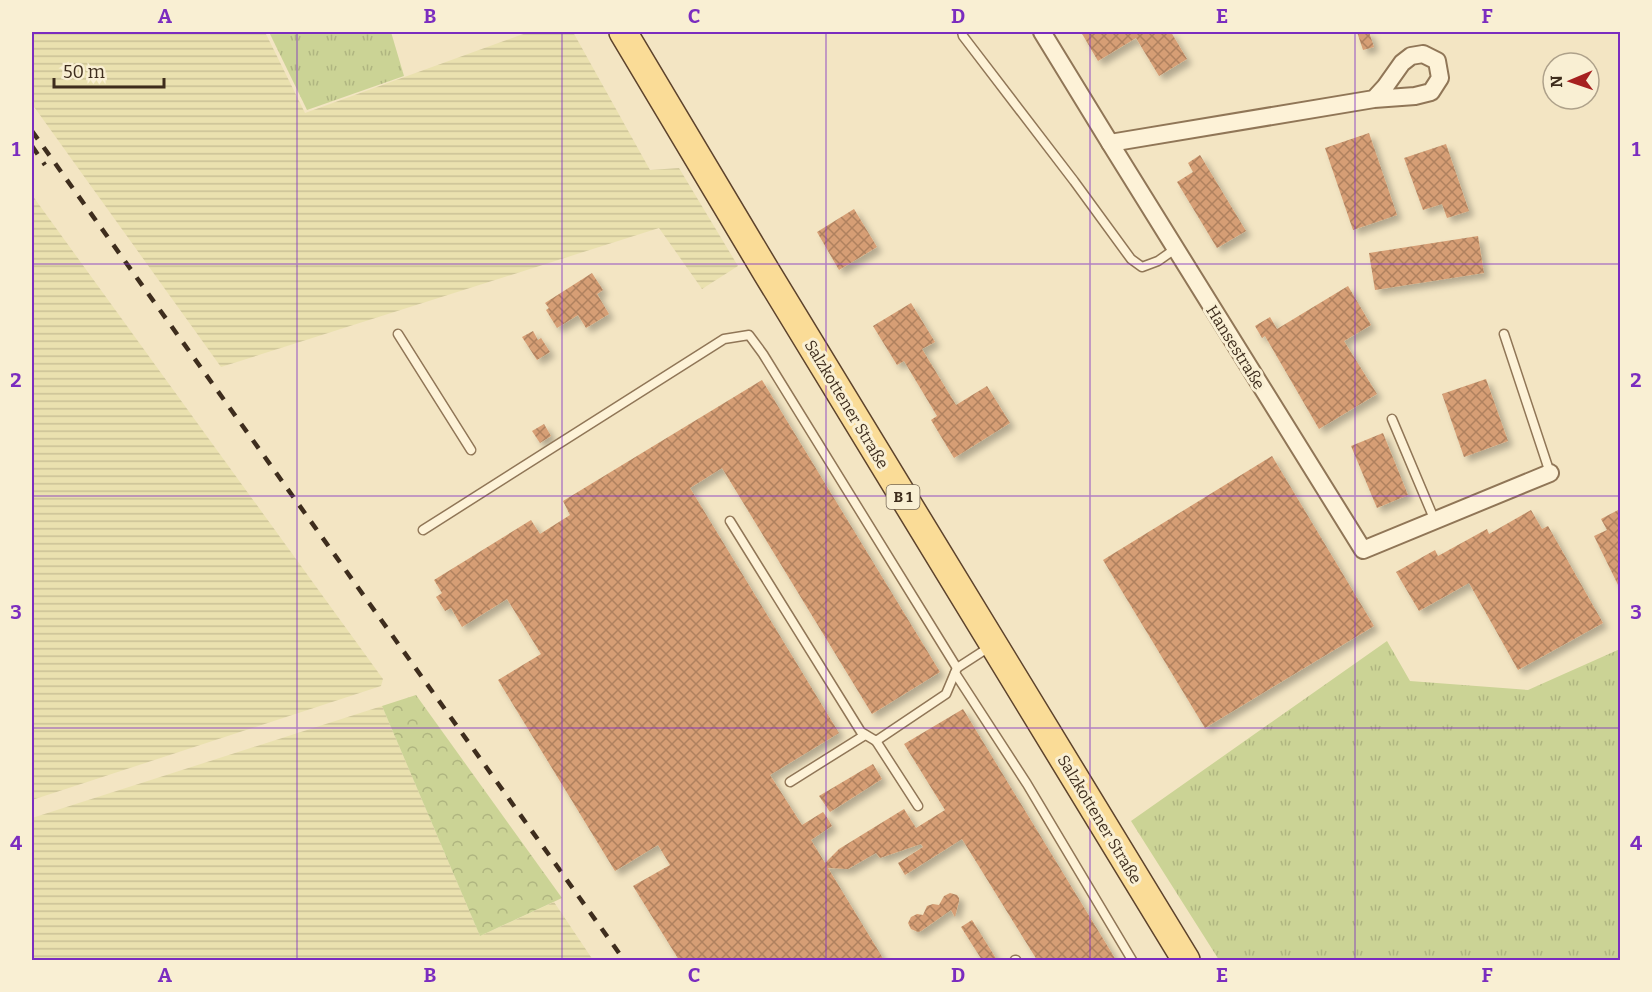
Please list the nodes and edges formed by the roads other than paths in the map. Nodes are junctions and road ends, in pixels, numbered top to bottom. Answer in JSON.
{"nodes":[{"id":1,"x":623,"y":32,"type":"edge"},
{"id":2,"x":962,"y":32,"type":"edge"},
{"id":3,"x":1042,"y":32,"type":"edge"},
{"id":4,"x":1374,"y":99,"type":"dead end"},
{"id":5,"x":1110,"y":143,"type":"junction"},
{"id":6,"x":1176,"y":249,"type":"junction"},
{"id":7,"x":398,"y":334,"type":"dead end"},
{"id":8,"x":1504,"y":334,"type":"dead end"},
{"id":9,"x":1392,"y":419,"type":"dead end"},
{"id":10,"x":471,"y":450,"type":"dead end"},
{"id":11,"x":1550,"y":473,"type":"joint"},
{"id":12,"x":730,"y":521,"type":"dead end"},
{"id":13,"x":1434,"y":521,"type":"junction"},
{"id":14,"x":423,"y":530,"type":"dead end"},
{"id":15,"x":994,"y":645,"type":"junction"},
{"id":16,"x":956,"y":670,"type":"junction"},
{"id":17,"x":866,"y":735,"type":"junction"},
{"id":18,"x":876,"y":741,"type":"junction"},
{"id":19,"x":790,"y":782,"type":"dead end"},
{"id":20,"x":918,"y":806,"type":"dead end"},
{"id":21,"x":1132,"y":960,"type":"edge"},
{"id":22,"x":1186,"y":960,"type":"edge"}],
"edges":[{"from":1,"to":15,"type":"main road","name":"Salzkottener Straße","number":"B 1"},
{"from":2,"to":6,"type":"lane"},
{"from":3,"to":5,"type":"street","name":"Hansestraße"},
{"from":4,"to":5,"type":"street"},
{"from":5,"to":6,"type":"street","name":"Hansestraße"},
{"from":6,"to":13,"type":"street","name":"Hansestraße"},
{"from":7,"to":10,"type":"lane"},
{"from":8,"to":11,"type":"lane"},
{"from":9,"to":13,"type":"lane"},
{"from":11,"to":13,"type":"street"},
{"from":12,"to":17,"type":"lane"},
{"from":14,"to":16,"type":"lane"},
{"from":15,"to":16,"type":"lane"},
{"from":15,"to":22,"type":"main road","name":"Salzkottener Straße","number":"B 1"},
{"from":16,"to":18,"type":"lane"},
{"from":16,"to":21,"type":"lane"},
{"from":17,"to":18,"type":"lane"},
{"from":17,"to":19,"type":"lane"},
{"from":18,"to":20,"type":"lane"}]}
